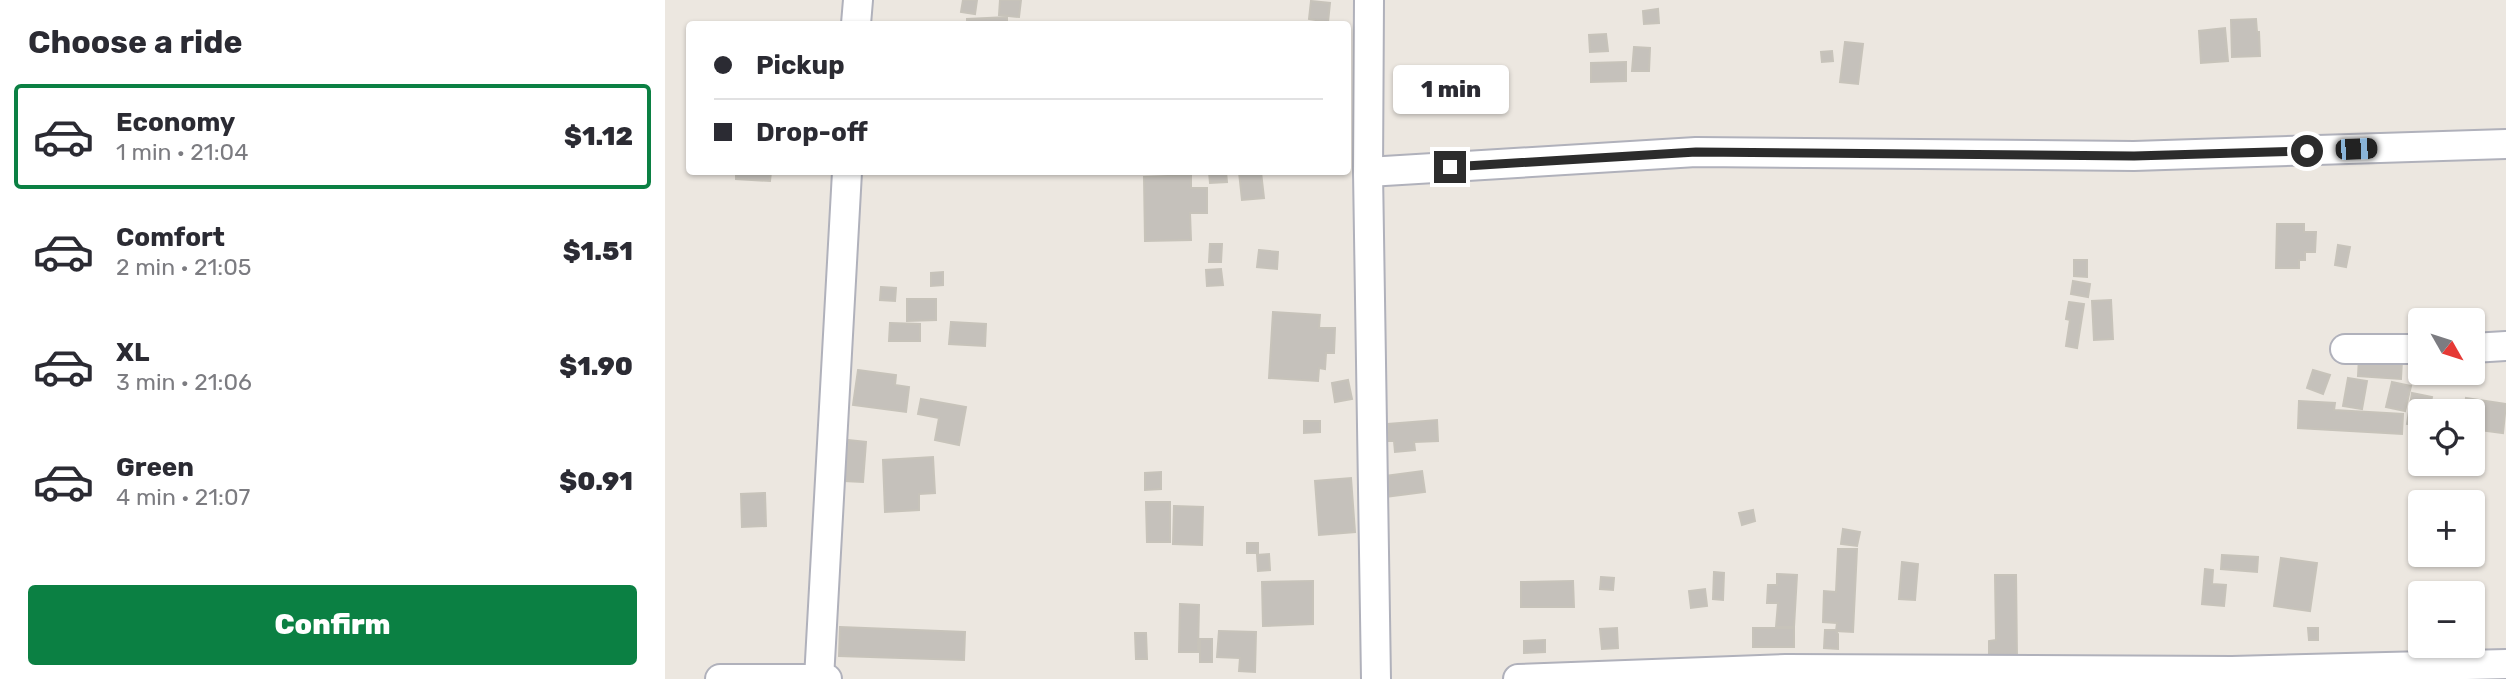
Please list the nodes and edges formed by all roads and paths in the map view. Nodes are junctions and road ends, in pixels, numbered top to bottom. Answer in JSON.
{"nodes":[{"id":1,"x":857,"y":0,"type":"edge"},
{"id":2,"x":1369,"y":0,"type":"edge"},
{"id":3,"x":856,"y":21,"type":"edge"},
{"id":4,"x":2506,"y":144,"type":"edge"},
{"id":5,"x":1368,"y":172,"type":"junction"},
{"id":6,"x":847,"y":175,"type":"edge"},
{"id":7,"x":2506,"y":346,"type":"edge"},
{"id":8,"x":2485,"y":347,"type":"edge"},
{"id":9,"x":2345,"y":349,"type":"dead end"},
{"id":10,"x":2408,"y":349,"type":"edge"},
{"id":11,"x":2506,"y":664,"type":"edge"},
{"id":12,"x":720,"y":679,"type":"edge"},
{"id":13,"x":819,"y":679,"type":"edge"},
{"id":14,"x":827,"y":679,"type":"edge"},
{"id":15,"x":1377,"y":679,"type":"edge"},
{"id":16,"x":1518,"y":679,"type":"edge"}],
"edges":[{"from":1,"to":3,"type":"street"},
{"from":2,"to":5,"type":"street"},
{"from":4,"to":5,"type":"street"},
{"from":5,"to":15,"type":"street"},
{"from":6,"to":13,"type":"street"},
{"from":7,"to":8,"type":"street"},
{"from":9,"to":10,"type":"street"},
{"from":11,"to":16,"type":"street"},
{"from":12,"to":13,"type":"street"},
{"from":13,"to":14,"type":"street"}]}
